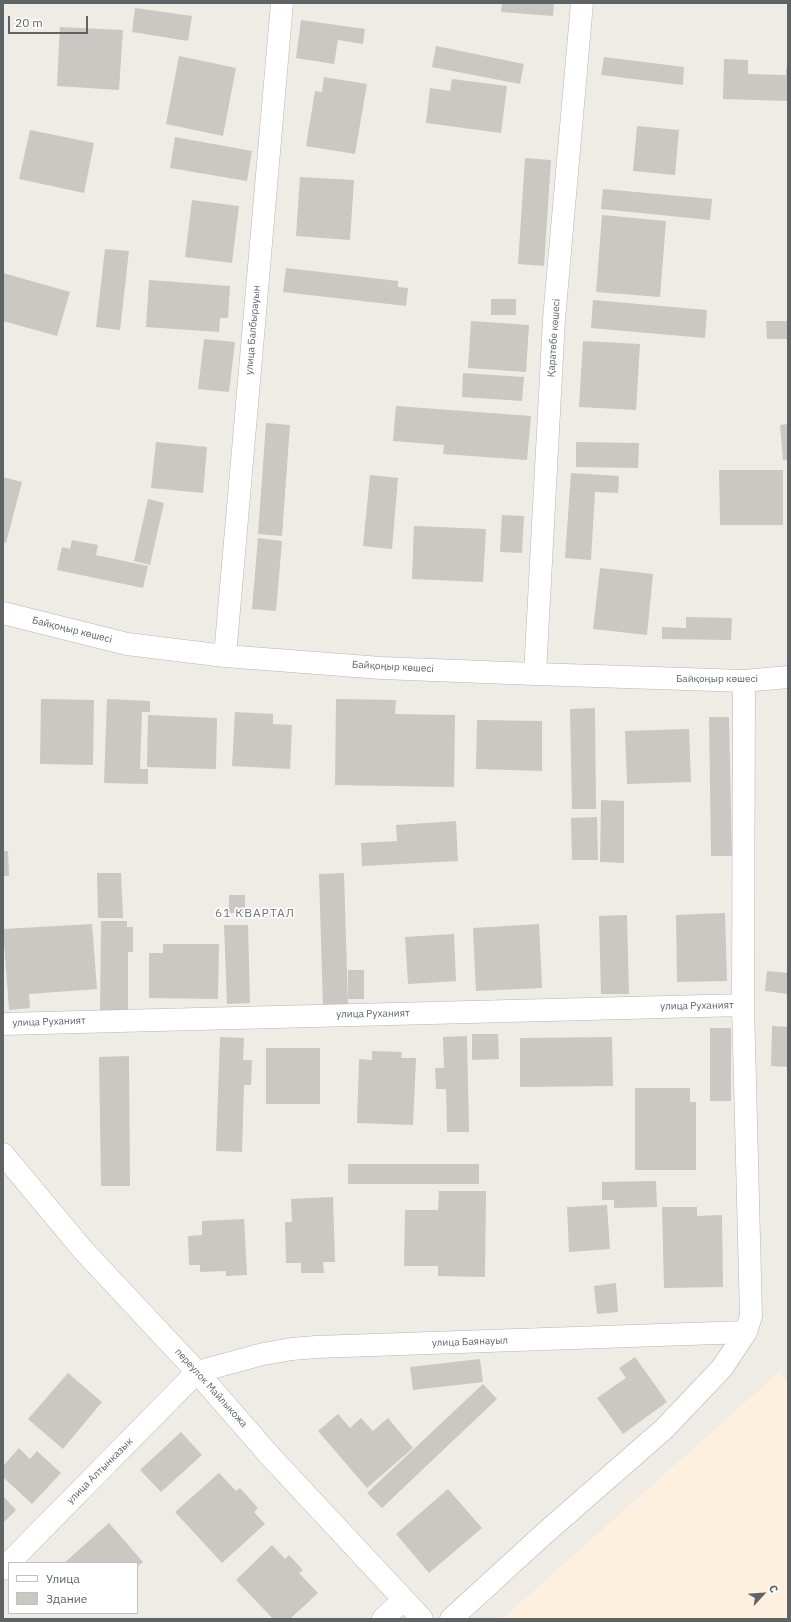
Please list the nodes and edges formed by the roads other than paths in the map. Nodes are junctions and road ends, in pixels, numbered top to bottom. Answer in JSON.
{"nodes":[{"id":1,"x":282,"y":3,"type":"edge"},
{"id":2,"x":582,"y":3,"type":"edge"},
{"id":3,"x":3,"y":613,"type":"edge"},
{"id":4,"x":225,"y":656,"type":"junction"},
{"id":5,"x":535,"y":674,"type":"junction"},
{"id":6,"x":788,"y":677,"type":"edge"},
{"id":7,"x":744,"y":681,"type":"junction"},
{"id":8,"x":743,"y":1005,"type":"junction"},
{"id":9,"x":3,"y":1024,"type":"edge"},
{"id":10,"x":3,"y":1154,"type":"edge"},
{"id":11,"x":746,"y":1332,"type":"junction"},
{"id":12,"x":197,"y":1372,"type":"junction"},
{"id":13,"x":10,"y":1562,"type":"edge"},
{"id":14,"x":403,"y":1600,"type":"junction"},
{"id":15,"x":383,"y":1619,"type":"edge"},
{"id":16,"x":422,"y":1619,"type":"edge"},
{"id":17,"x":452,"y":1619,"type":"edge"}],
"edges":[{"from":1,"to":4,"type":"street","name":"улица Балбырауын"},
{"from":2,"to":5,"type":"street","name":"Қаратөбе көшесі"},
{"from":3,"to":4,"type":"street","name":"Байқоңыр көшесі"},
{"from":4,"to":5,"type":"street","name":"Байқоңыр көшесі"},
{"from":5,"to":7,"type":"street","name":"Байқоңыр көшесі"},
{"from":6,"to":7,"type":"street","name":"Байқоңыр көшесі"},
{"from":7,"to":8,"type":"street"},
{"from":8,"to":9,"type":"street","name":"улица Руханият"},
{"from":8,"to":11,"type":"street"},
{"from":10,"to":12,"type":"street","name":"переулок Майлыкожа"},
{"from":11,"to":12,"type":"street","name":"улица Баянауыл"},
{"from":11,"to":17,"type":"street"},
{"from":12,"to":13,"type":"street","name":"улица Алтынказык"},
{"from":12,"to":14,"type":"street","name":"переулок Майлыкожа"},
{"from":14,"to":15,"type":"street"},
{"from":14,"to":16,"type":"street","name":"переулок Майлыкожа"}]}
